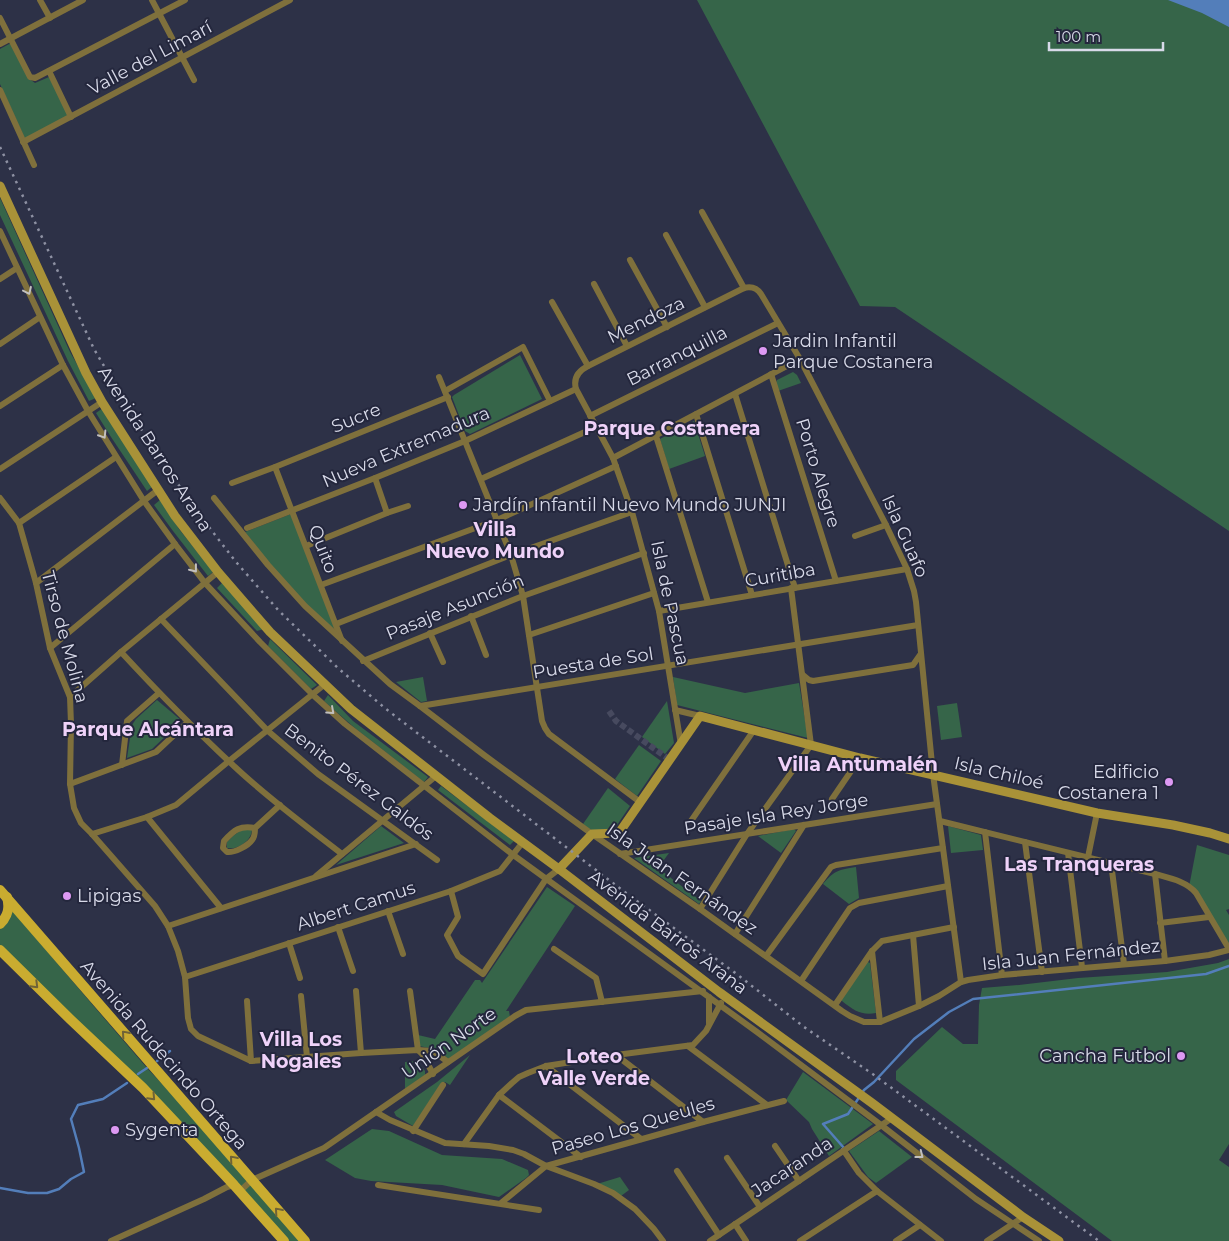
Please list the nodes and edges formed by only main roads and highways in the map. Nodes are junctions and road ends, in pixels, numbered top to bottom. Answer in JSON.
{"nodes":[{"id":1,"x":0,"y":186,"type":"edge"},
{"id":2,"x":1229,"y":840,"type":"edge"},
{"id":3,"x":559,"y":869,"type":"junction"},
{"id":4,"x":3,"y":893,"type":"edge"},
{"id":5,"x":0,"y":924,"type":"edge"},
{"id":6,"x":0,"y":950,"type":"edge"},
{"id":7,"x":284,"y":1241,"type":"edge"},
{"id":8,"x":305,"y":1241,"type":"edge"},
{"id":9,"x":1059,"y":1241,"type":"edge"}],
"edges":[{"from":1,"to":3,"type":"main road","name":"Avenida Barros Arana"},
{"from":2,"to":3,"type":"main road","name":"Isla Chiloé"},
{"from":3,"to":9,"type":"main road","name":"Avenida Barros Arana"},
{"from":4,"to":5,"type":"main road"},
{"from":8,"to":4,"type":"main road","name":"Avenida Rudecindo Ortega","one_way":true},
{"from":6,"to":7,"type":"main road","name":"Avenida Rudecindo Ortega","one_way":true}]}
